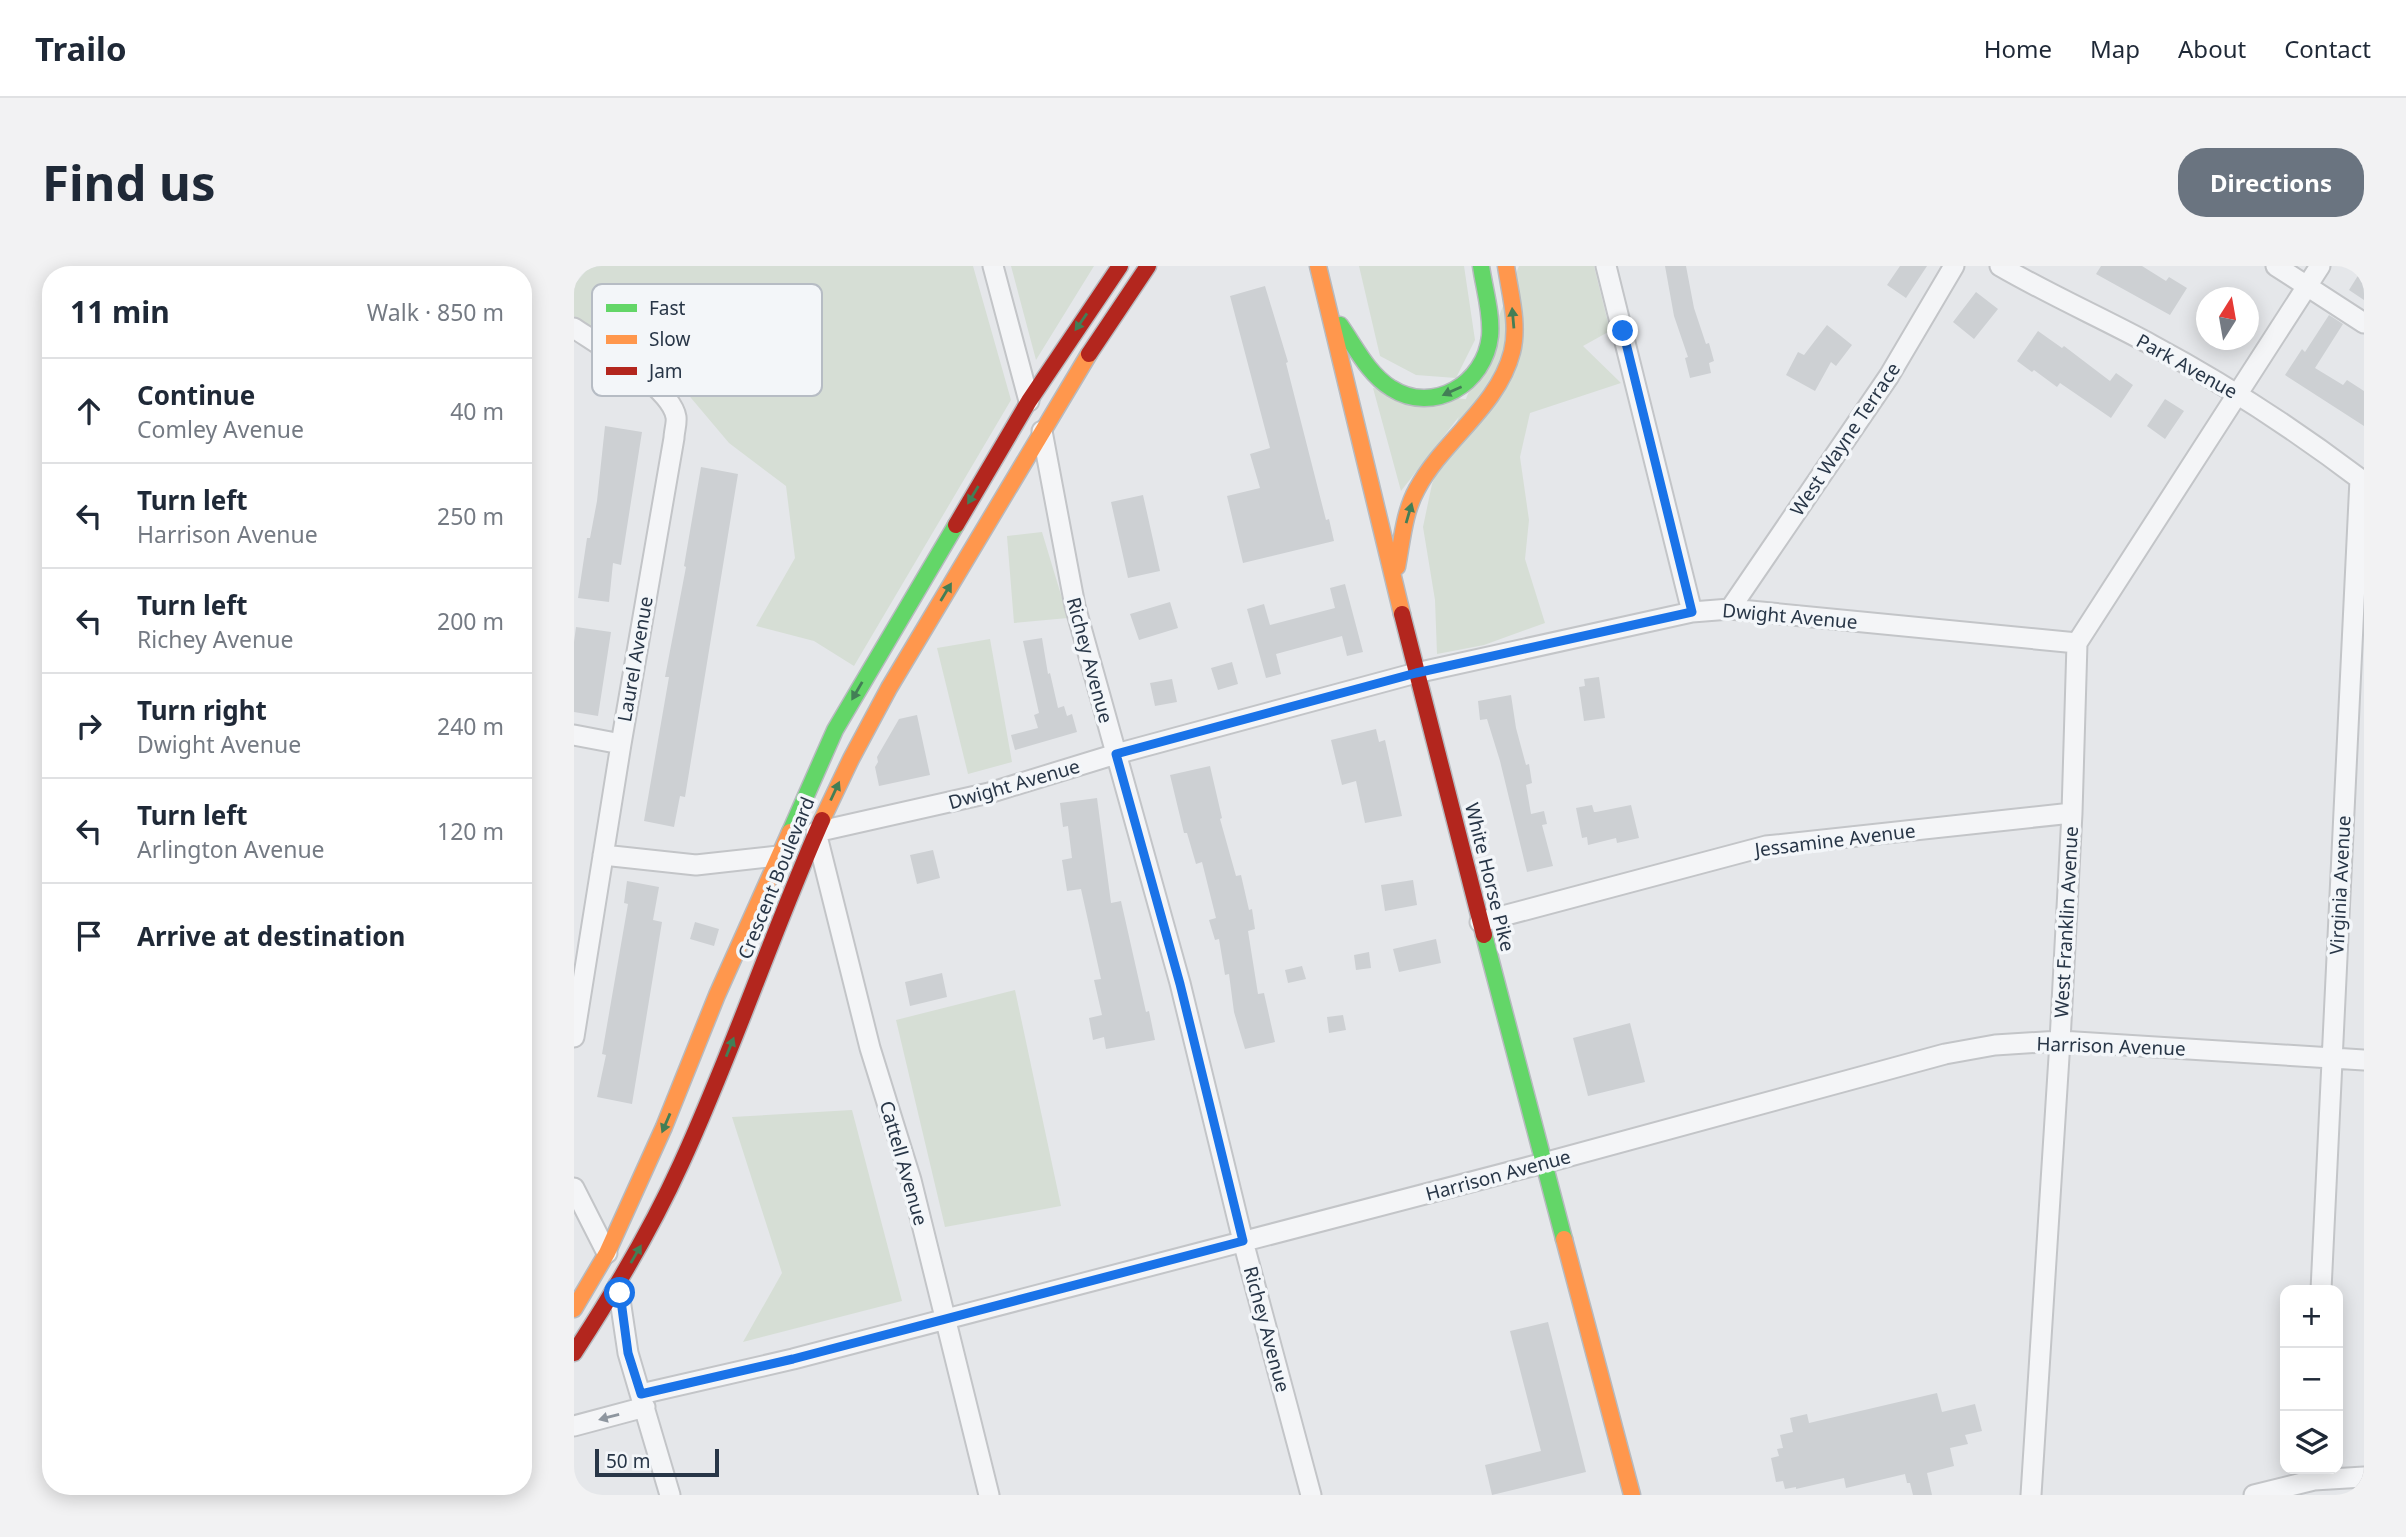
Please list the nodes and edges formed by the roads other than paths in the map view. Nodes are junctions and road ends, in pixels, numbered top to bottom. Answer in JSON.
{"nodes":[{"id":1,"x":993,"y":266,"type":"edge"},
{"id":2,"x":1120,"y":266,"type":"edge"},
{"id":3,"x":1148,"y":266,"type":"edge"},
{"id":4,"x":1318,"y":266,"type":"edge"},
{"id":5,"x":1480,"y":266,"type":"edge"},
{"id":6,"x":1506,"y":266,"type":"edge"},
{"id":7,"x":1606,"y":266,"type":"edge"},
{"id":8,"x":1954,"y":266,"type":"edge"},
{"id":9,"x":2000,"y":266,"type":"edge"},
{"id":10,"x":2276,"y":266,"type":"edge"},
{"id":11,"x":2320,"y":266,"type":"edge"},
{"id":12,"x":2307,"y":286,"type":"junction"},
{"id":13,"x":1331,"y":312,"type":"junction"},
{"id":14,"x":2364,"y":323,"type":"edge"},
{"id":15,"x":574,"y":328,"type":"edge"},
{"id":16,"x":592,"y":340,"type":"edge"},
{"id":17,"x":2237,"y":394,"type":"junction"},
{"id":18,"x":666,"y":396,"type":"edge"},
{"id":19,"x":1029,"y":401,"type":"junction"},
{"id":20,"x":1041,"y":430,"type":"junction"},
{"id":21,"x":2362,"y":481,"type":"edge"},
{"id":22,"x":1395,"y":580,"type":"junction"},
{"id":23,"x":1730,"y":609,"type":"junction"},
{"id":24,"x":1692,"y":612,"type":"junction"},
{"id":25,"x":2077,"y":643,"type":"junction"},
{"id":26,"x":1416,"y":673,"type":"junction"},
{"id":27,"x":574,"y":735,"type":"edge"},
{"id":28,"x":621,"y":744,"type":"junction"},
{"id":29,"x":1116,"y":754,"type":"junction"},
{"id":30,"x":2072,"y":813,"type":"junction"},
{"id":31,"x":817,"y":832,"type":"junction"},
{"id":32,"x":603,"y":855,"type":"junction"},
{"id":33,"x":778,"y":856,"type":"junction"},
{"id":34,"x":1480,"y":922,"type":"junction"},
{"id":35,"x":574,"y":1037,"type":"edge"},
{"id":36,"x":2060,"y":1041,"type":"junction"},
{"id":37,"x":2332,"y":1058,"type":"junction"},
{"id":38,"x":2364,"y":1060,"type":"edge"},
{"id":39,"x":1544,"y":1163,"type":"junction"},
{"id":40,"x":574,"y":1188,"type":"edge"},
{"id":41,"x":1243,"y":1241,"type":"junction"},
{"id":42,"x":607,"y":1253,"type":"junction"},
{"id":43,"x":618,"y":1285,"type":"junction"},
{"id":44,"x":2321,"y":1285,"type":"edge"},
{"id":45,"x":574,"y":1309,"type":"edge"},
{"id":46,"x":946,"y":1318,"type":"junction"},
{"id":47,"x":574,"y":1353,"type":"edge"},
{"id":48,"x":643,"y":1401,"type":"junction"},
{"id":49,"x":574,"y":1426,"type":"edge"},
{"id":50,"x":2364,"y":1478,"type":"edge"},
{"id":51,"x":2314,"y":1481,"type":"edge"},
{"id":52,"x":670,"y":1495,"type":"edge"},
{"id":53,"x":989,"y":1495,"type":"edge"},
{"id":54,"x":1311,"y":1495,"type":"edge"},
{"id":55,"x":1632,"y":1495,"type":"edge"},
{"id":56,"x":2031,"y":1495,"type":"edge"},
{"id":57,"x":2254,"y":1495,"type":"edge"}],
"edges":[{"from":1,"to":19,"type":"street"},
{"from":2,"to":19,"type":"highway","name":"Crescent Boulevard","one_way":true},
{"from":3,"to":20,"type":"highway","name":"Crescent Boulevard"},
{"from":4,"to":13,"type":"highway","name":"White Horse Pike"},
{"from":5,"to":13,"type":"highway","one_way":true},
{"from":22,"to":6,"type":"highway","one_way":true},
{"from":7,"to":24,"type":"street"},
{"from":8,"to":23,"type":"street","name":"West Wayne Terrace"},
{"from":9,"to":17,"type":"street","name":"Park Avenue"},
{"from":10,"to":12,"type":"street"},
{"from":11,"to":12,"type":"street"},
{"from":12,"to":14,"type":"street"},
{"from":12,"to":17,"type":"street"},
{"from":13,"to":22,"type":"highway","name":"White Horse Pike"},
{"from":15,"to":16,"type":"street","name":"Laurel Avenue"},
{"from":17,"to":21,"type":"street","name":"Park Avenue"},
{"from":17,"to":25,"type":"street"},
{"from":18,"to":28,"type":"street","name":"Laurel Avenue"},
{"from":19,"to":33,"type":"highway","name":"Crescent Boulevard","one_way":true},
{"from":20,"to":29,"type":"street","name":"Richey Avenue"},
{"from":31,"to":20,"type":"highway","name":"Crescent Boulevard","one_way":true},
{"from":21,"to":37,"type":"street","name":"Virginia Avenue"},
{"from":22,"to":26,"type":"highway","name":"White Horse Pike"},
{"from":23,"to":24,"type":"street","name":"Dwight Avenue"},
{"from":23,"to":25,"type":"street","name":"Dwight Avenue"},
{"from":24,"to":26,"type":"street","name":"Dwight Avenue"},
{"from":25,"to":30,"type":"street","name":"West Franklin Avenue"},
{"from":26,"to":29,"type":"street","name":"Dwight Avenue"},
{"from":26,"to":34,"type":"highway","name":"White Horse Pike"},
{"from":27,"to":28,"type":"street"},
{"from":28,"to":32,"type":"street","name":"Laurel Avenue"},
{"from":29,"to":31,"type":"street","name":"Dwight Avenue"},
{"from":29,"to":41,"type":"street","name":"Richey Avenue"},
{"from":30,"to":34,"type":"street","name":"Jessamine Avenue"},
{"from":30,"to":36,"type":"street","name":"West Franklin Avenue"},
{"from":43,"to":31,"type":"highway","name":"Crescent Boulevard","one_way":true},
{"from":31,"to":46,"type":"street","name":"Cattell Avenue"},
{"from":32,"to":33,"type":"street"},
{"from":32,"to":35,"type":"street","name":"Laurel Avenue"},
{"from":33,"to":42,"type":"highway","name":"Crescent Boulevard","one_way":true},
{"from":34,"to":39,"type":"highway","name":"White Horse Pike"},
{"from":36,"to":37,"type":"street","name":"Harrison Avenue"},
{"from":36,"to":39,"type":"street","name":"Harrison Avenue"},
{"from":36,"to":56,"type":"street","name":"West Franklin Avenue"},
{"from":37,"to":38,"type":"street","name":"Harrison Avenue"},
{"from":37,"to":44,"type":"street","name":"Virginia Avenue"},
{"from":39,"to":41,"type":"street","name":"Harrison Avenue"},
{"from":39,"to":55,"type":"highway","name":"White Horse Pike"},
{"from":40,"to":42,"type":"street"},
{"from":41,"to":46,"type":"street","name":"Harrison Avenue"},
{"from":41,"to":54,"type":"street","name":"Richey Avenue"},
{"from":42,"to":45,"type":"highway","name":"Crescent Boulevard"},
{"from":43,"to":47,"type":"highway","name":"Crescent Boulevard"},
{"from":43,"to":48,"type":"street"},
{"from":46,"to":48,"type":"street","name":"Harrison Avenue"},
{"from":46,"to":53,"type":"street","name":"Cattell Avenue"},
{"from":48,"to":49,"type":"street","name":"Harrison Avenue","one_way":true},
{"from":48,"to":52,"type":"street"},
{"from":50,"to":51,"type":"street"},
{"from":51,"to":57,"type":"street"}]}
